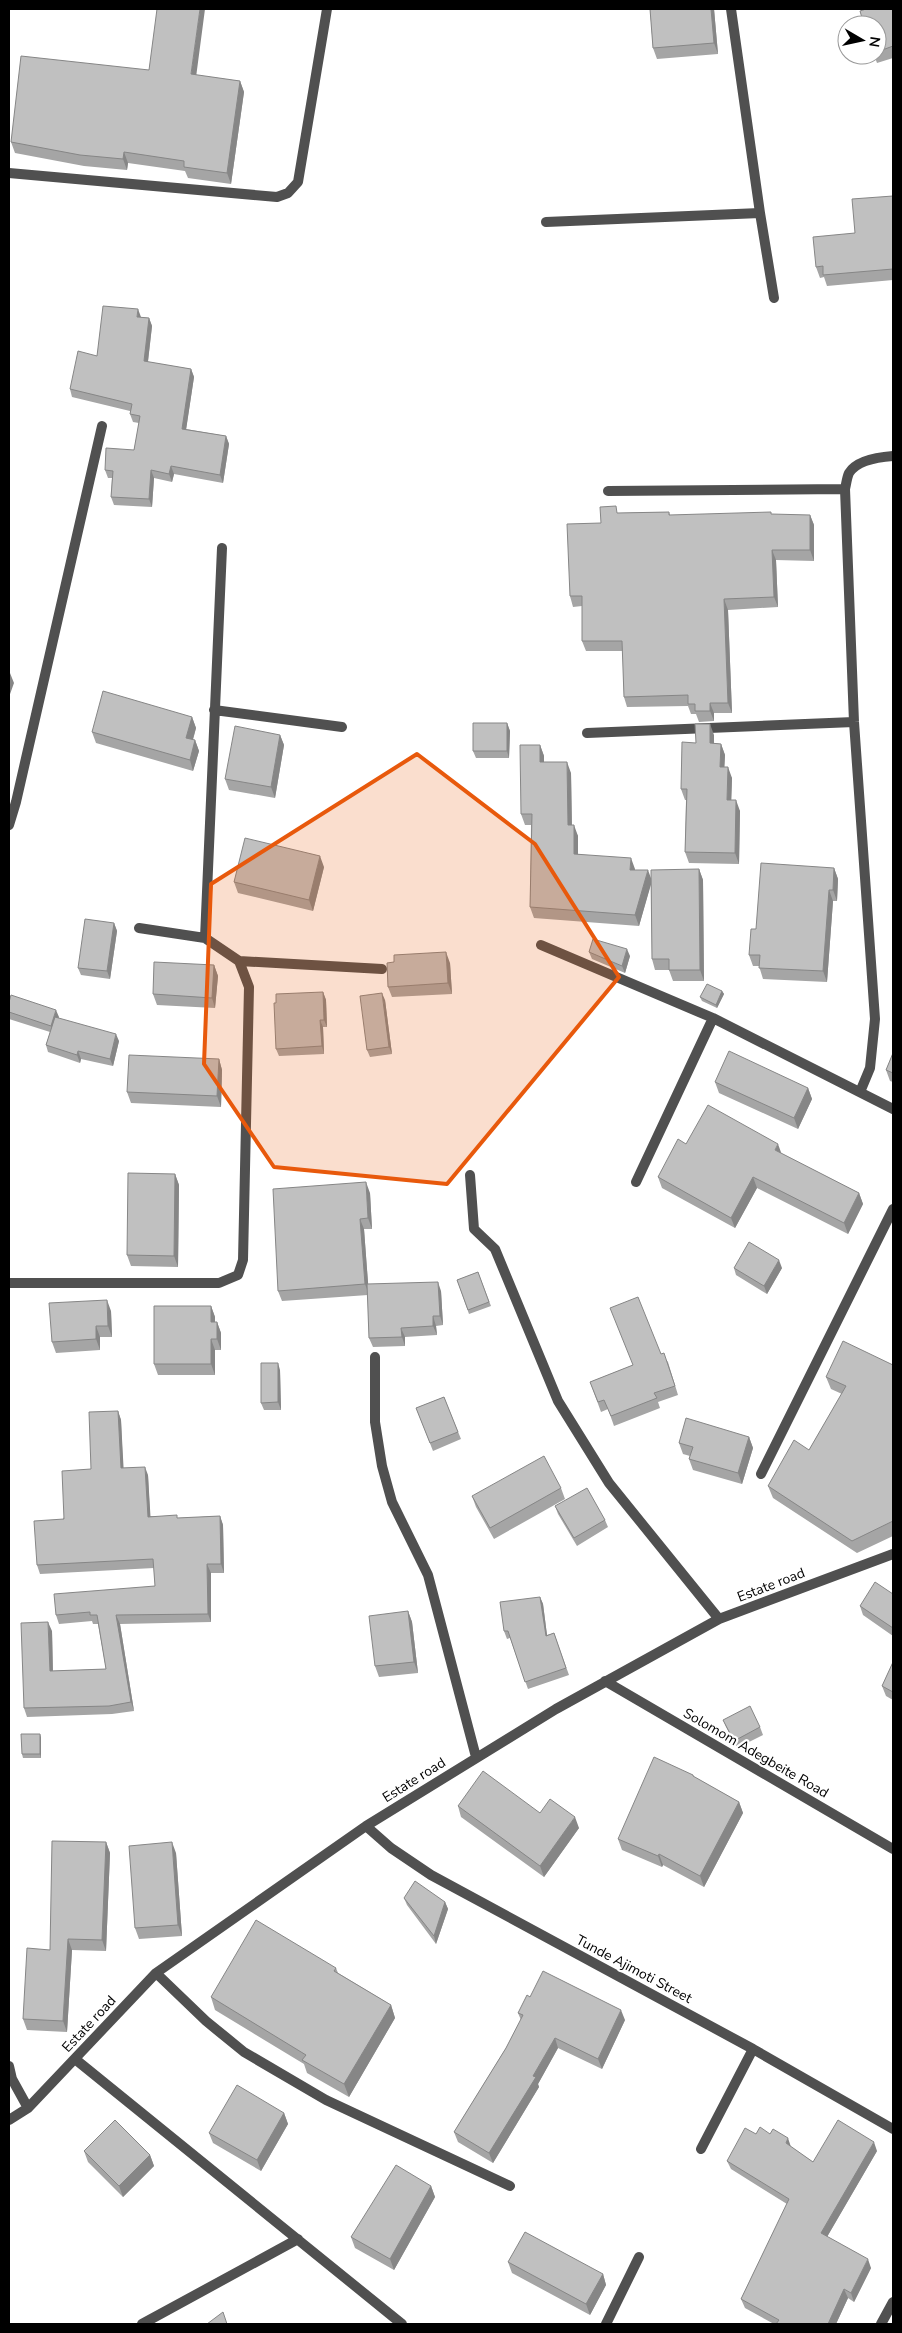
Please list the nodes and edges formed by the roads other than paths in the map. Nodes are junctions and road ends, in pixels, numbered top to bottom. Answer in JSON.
{"nodes":[{"id":1,"x":327,"y":9,"type":"edge"},
{"id":2,"x":731,"y":9,"type":"edge"},
{"id":3,"x":9,"y":173,"type":"edge"},
{"id":4,"x":760,"y":213,"type":"junction"},
{"id":5,"x":546,"y":222,"type":"dead end"},
{"id":6,"x":774,"y":298,"type":"dead end"},
{"id":7,"x":102,"y":426,"type":"dead end"},
{"id":8,"x":893,"y":456,"type":"edge"},
{"id":9,"x":845,"y":489,"type":"junction"},
{"id":10,"x":608,"y":490,"type":"dead end"},
{"id":11,"x":222,"y":548,"type":"dead end"},
{"id":12,"x":214,"y":710,"type":"junction"},
{"id":13,"x":854,"y":722,"type":"junction"},
{"id":14,"x":342,"y":726,"type":"dead end"},
{"id":15,"x":587,"y":733,"type":"dead end"},
{"id":16,"x":9,"y":825,"type":"edge"},
{"id":17,"x":139,"y":928,"type":"dead end"},
{"id":18,"x":205,"y":938,"type":"junction"},
{"id":19,"x":540,"y":945,"type":"dead end"},
{"id":20,"x":239,"y":961,"type":"junction"},
{"id":21,"x":382,"y":969,"type":"dead end"},
{"id":22,"x":713,"y":1018,"type":"junction"},
{"id":23,"x":860,"y":1092,"type":"junction"},
{"id":24,"x":893,"y":1109,"type":"edge"},
{"id":25,"x":470,"y":1175,"type":"dead end"},
{"id":26,"x":636,"y":1182,"type":"dead end"},
{"id":27,"x":893,"y":1209,"type":"edge"},
{"id":28,"x":9,"y":1283,"type":"edge"},
{"id":29,"x":375,"y":1357,"type":"dead end"},
{"id":30,"x":761,"y":1474,"type":"dead end"},
{"id":31,"x":893,"y":1554,"type":"edge"},
{"id":32,"x":719,"y":1619,"type":"junction"},
{"id":33,"x":604,"y":1681,"type":"junction"},
{"id":34,"x":476,"y":1757,"type":"junction"},
{"id":35,"x":366,"y":1826,"type":"junction"},
{"id":36,"x":893,"y":1848,"type":"edge"},
{"id":37,"x":156,"y":1973,"type":"junction"},
{"id":38,"x":754,"y":2049,"type":"junction"},
{"id":39,"x":75,"y":2059,"type":"junction"},
{"id":40,"x":9,"y":2066,"type":"edge"},
{"id":41,"x":28,"y":2108,"type":"junction"},
{"id":42,"x":9,"y":2120,"type":"edge"},
{"id":43,"x":893,"y":2129,"type":"edge"},
{"id":44,"x":701,"y":2149,"type":"dead end"},
{"id":45,"x":510,"y":2186,"type":"dead end"},
{"id":46,"x":298,"y":2239,"type":"junction"},
{"id":47,"x":639,"y":2257,"type":"dead end"},
{"id":48,"x":893,"y":2302,"type":"edge"},
{"id":49,"x":142,"y":2324,"type":"edge"},
{"id":50,"x":402,"y":2324,"type":"edge"},
{"id":51,"x":606,"y":2324,"type":"edge"},
{"id":52,"x":881,"y":2324,"type":"edge"}],
"edges":[{"from":1,"to":3,"type":"street"},
{"from":2,"to":4,"type":"street"},
{"from":4,"to":5,"type":"street"},
{"from":4,"to":6,"type":"street"},
{"from":7,"to":16,"type":"street"},
{"from":8,"to":9,"type":"street"},
{"from":9,"to":10,"type":"street"},
{"from":9,"to":13,"type":"street"},
{"from":11,"to":12,"type":"street"},
{"from":12,"to":14,"type":"street"},
{"from":12,"to":18,"type":"street"},
{"from":13,"to":15,"type":"street"},
{"from":13,"to":23,"type":"street"},
{"from":17,"to":18,"type":"street"},
{"from":18,"to":20,"type":"street"},
{"from":19,"to":22,"type":"street"},
{"from":20,"to":21,"type":"street"},
{"from":20,"to":28,"type":"street"},
{"from":22,"to":23,"type":"street"},
{"from":22,"to":26,"type":"street"},
{"from":23,"to":24,"type":"street"},
{"from":25,"to":32,"type":"street"},
{"from":27,"to":30,"type":"street"},
{"from":29,"to":34,"type":"street"},
{"from":31,"to":32,"type":"street","name":"Estate road"},
{"from":32,"to":33,"type":"street","name":"Estate road"},
{"from":33,"to":34,"type":"street","name":"Estate road"},
{"from":33,"to":36,"type":"street","name":"Solomom Adegbeite Road"},
{"from":34,"to":35,"type":"street","name":"Estate road"},
{"from":35,"to":37,"type":"street","name":"Estate road"},
{"from":35,"to":38,"type":"street","name":"Tunde Ajimoti Street"},
{"from":37,"to":39,"type":"street","name":"Estate road"},
{"from":37,"to":45,"type":"street"},
{"from":38,"to":43,"type":"street","name":"Tunde Ajimoti Street"},
{"from":38,"to":44,"type":"street"},
{"from":39,"to":41,"type":"street","name":"Estate road"},
{"from":39,"to":46,"type":"street"},
{"from":40,"to":41,"type":"street"},
{"from":41,"to":42,"type":"street","name":"Estate road"},
{"from":46,"to":49,"type":"street"},
{"from":46,"to":50,"type":"street"},
{"from":47,"to":51,"type":"street"},
{"from":48,"to":52,"type":"street"}]}
